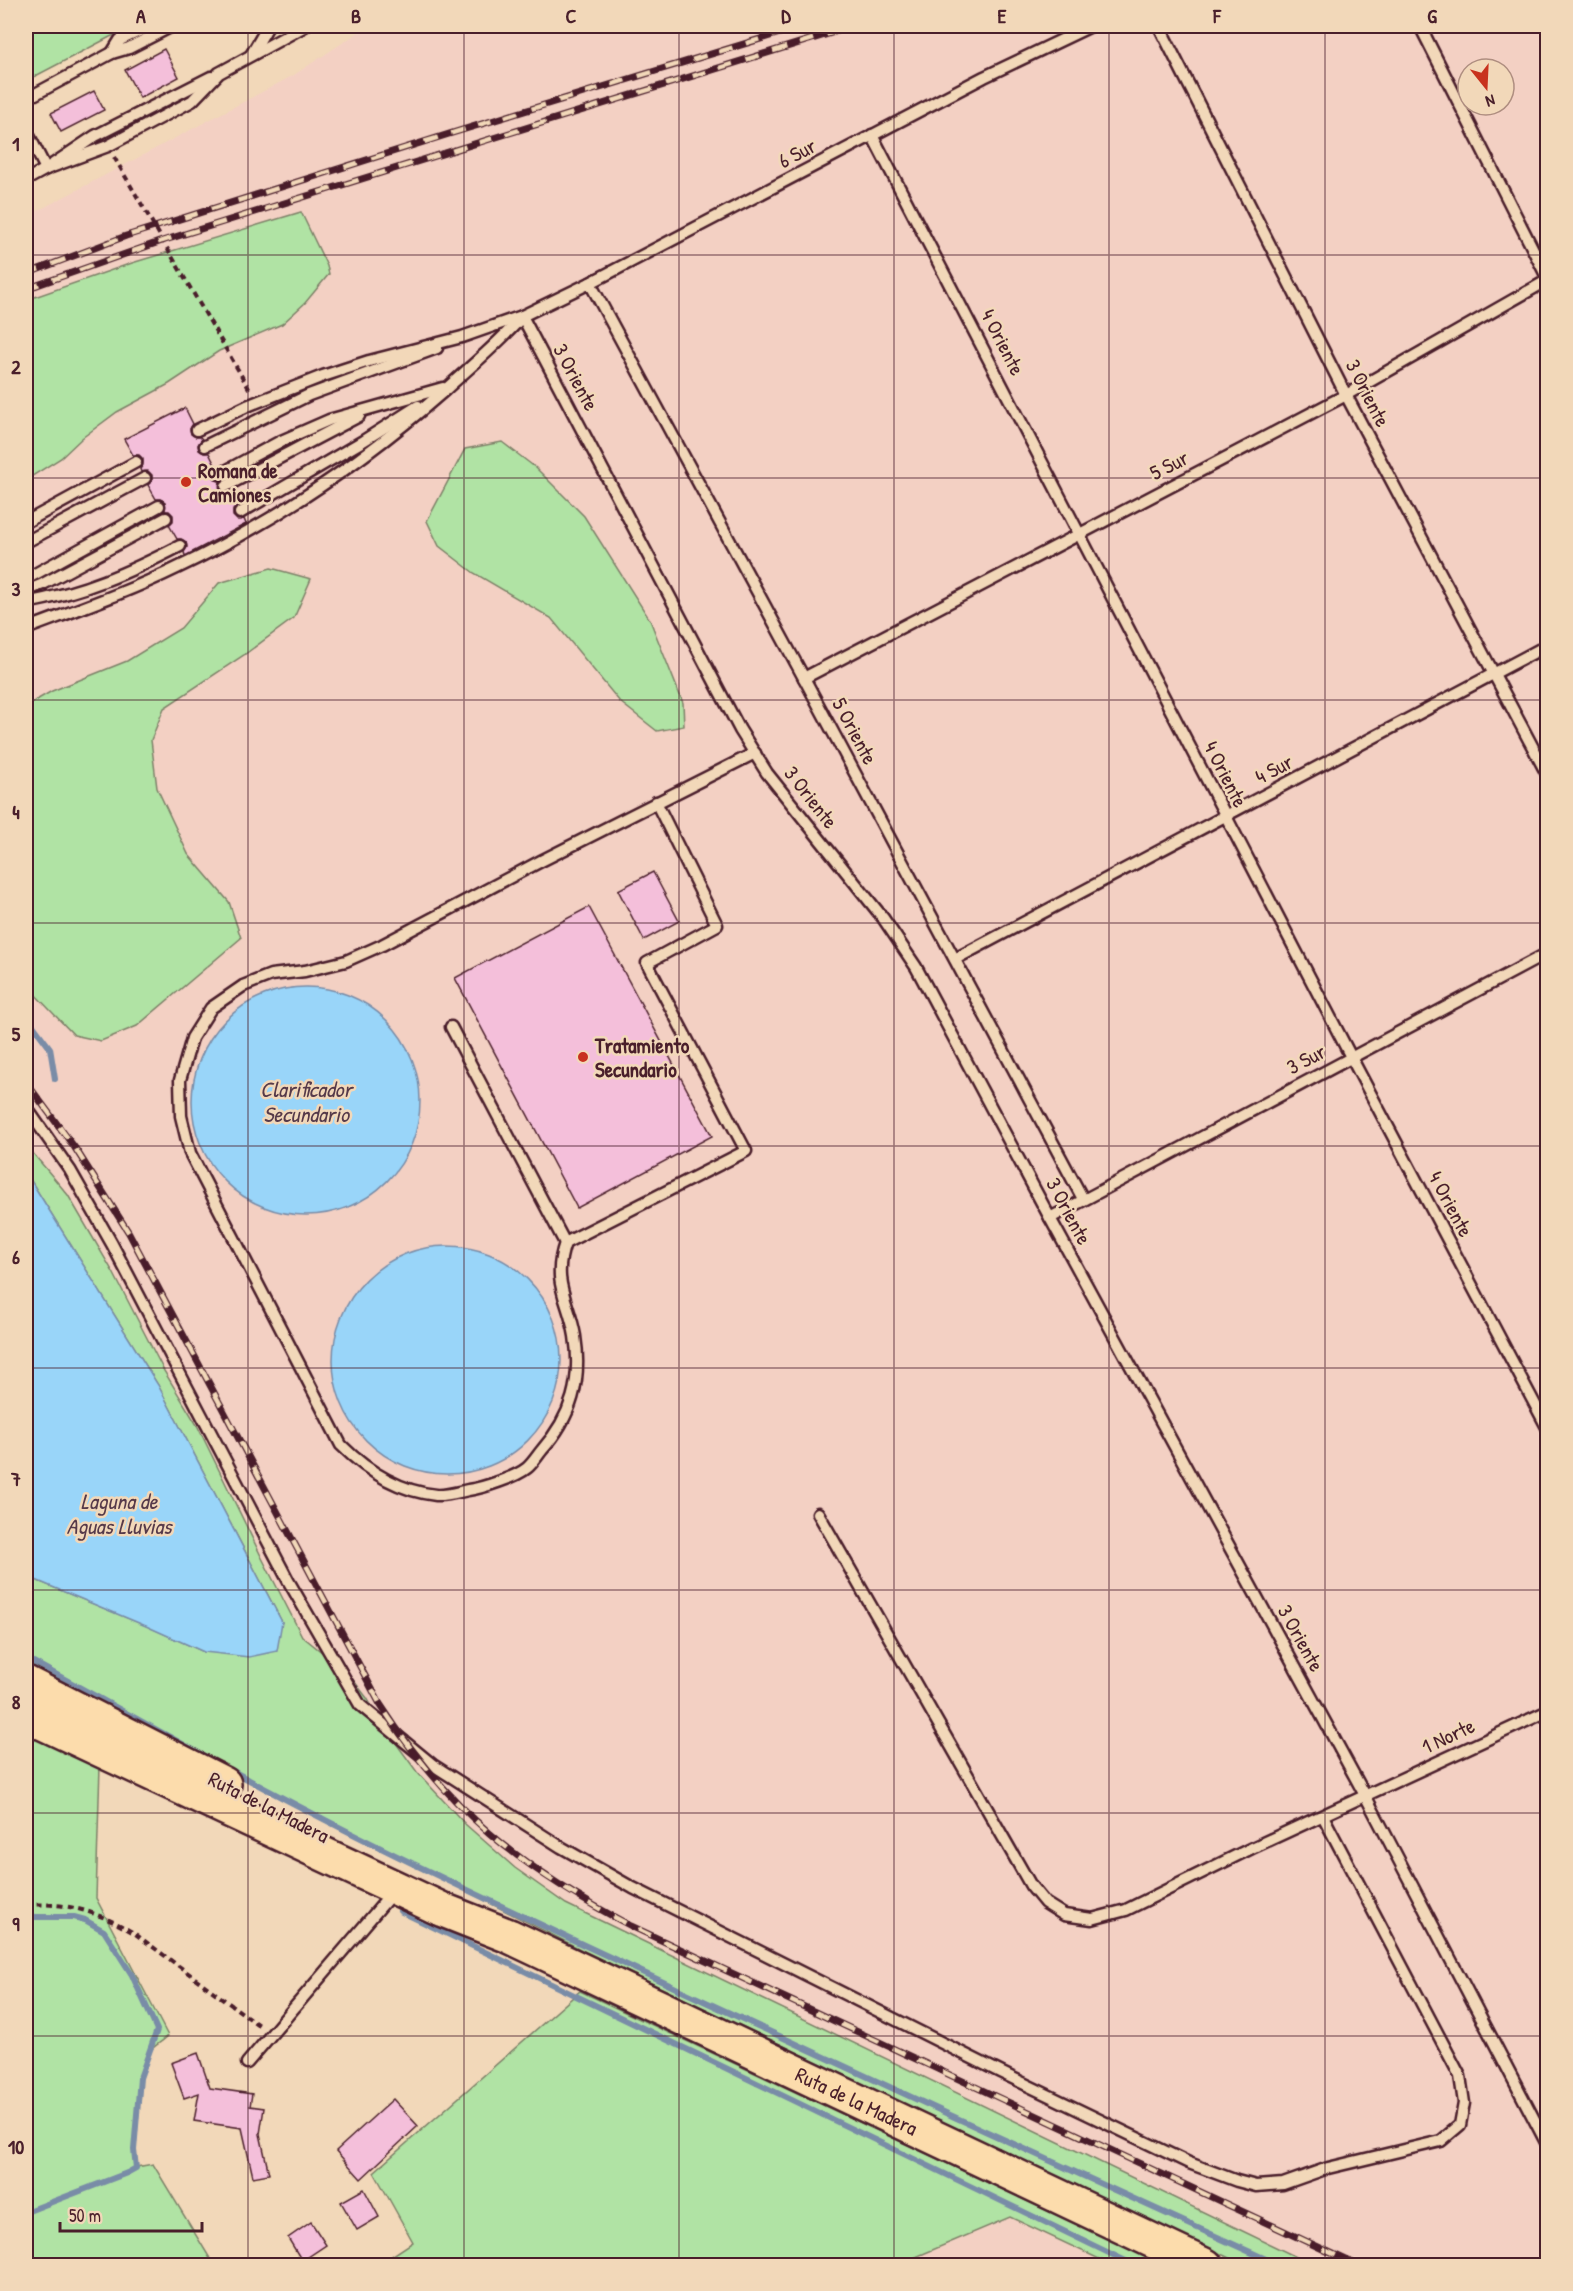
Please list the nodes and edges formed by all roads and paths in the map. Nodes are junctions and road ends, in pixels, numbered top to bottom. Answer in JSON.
{"nodes":[{"id":1,"x":150,"y":26,"type":"edge"},
{"id":2,"x":172,"y":26,"type":"edge"},
{"id":3,"x":268,"y":26,"type":"edge"},
{"id":4,"x":305,"y":26,"type":"edge"},
{"id":5,"x":1090,"y":26,"type":"edge"},
{"id":6,"x":1159,"y":26,"type":"edge"},
{"id":7,"x":1420,"y":26,"type":"edge"},
{"id":8,"x":112,"y":53,"type":"junction"},
{"id":9,"x":250,"y":56,"type":"junction"},
{"id":10,"x":219,"y":73,"type":"junction"},
{"id":11,"x":26,"y":99,"type":"edge"},
{"id":12,"x":26,"y":130,"type":"edge"},
{"id":13,"x":872,"y":135,"type":"junction"},
{"id":14,"x":108,"y":146,"type":"junction"},
{"id":15,"x":46,"y":169,"type":"junction"},
{"id":16,"x":26,"y":180,"type":"edge"},
{"id":17,"x":1548,"y":280,"type":"edge"},
{"id":18,"x":590,"y":283,"type":"junction"},
{"id":19,"x":522,"y":316,"type":"junction"},
{"id":20,"x":462,"y":337,"type":"junction"},
{"id":21,"x":449,"y":386,"type":"junction"},
{"id":22,"x":1346,"y":395,"type":"junction"},
{"id":23,"x":257,"y":402,"type":"junction"},
{"id":24,"x":373,"y":408,"type":"junction"},
{"id":25,"x":196,"y":430,"type":"dead end"},
{"id":26,"x":205,"y":446,"type":"dead end"},
{"id":27,"x":136,"y":462,"type":"dead end"},
{"id":28,"x":220,"y":474,"type":"dead end"},
{"id":29,"x":145,"y":478,"type":"dead end"},
{"id":30,"x":226,"y":486,"type":"dead end"},
{"id":31,"x":159,"y":506,"type":"dead end"},
{"id":32,"x":240,"y":513,"type":"dead end"},
{"id":33,"x":166,"y":518,"type":"dead end"},
{"id":34,"x":26,"y":522,"type":"edge"},
{"id":35,"x":1080,"y":533,"type":"junction"},
{"id":36,"x":26,"y":542,"type":"edge"},
{"id":37,"x":180,"y":546,"type":"dead end"},
{"id":38,"x":26,"y":579,"type":"edge"},
{"id":39,"x":26,"y":591,"type":"edge"},
{"id":40,"x":26,"y":603,"type":"edge"},
{"id":41,"x":26,"y":629,"type":"edge"},
{"id":42,"x":1548,"y":645,"type":"edge"},
{"id":43,"x":1494,"y":675,"type":"junction"},
{"id":44,"x":804,"y":678,"type":"junction"},
{"id":45,"x":755,"y":753,"type":"junction"},
{"id":46,"x":1548,"y":776,"type":"edge"},
{"id":47,"x":656,"y":802,"type":"junction"},
{"id":48,"x":1226,"y":816,"type":"junction"},
{"id":49,"x":1548,"y":953,"type":"edge"},
{"id":50,"x":955,"y":960,"type":"junction"},
{"id":51,"x":451,"y":1027,"type":"dead end"},
{"id":52,"x":1351,"y":1057,"type":"junction"},
{"id":53,"x":26,"y":1107,"type":"edge"},
{"id":54,"x":1083,"y":1199,"type":"junction"},
{"id":55,"x":1050,"y":1218,"type":"junction"},
{"id":56,"x":566,"y":1243,"type":"junction"},
{"id":57,"x":1548,"y":1429,"type":"edge"},
{"id":58,"x":818,"y":1513,"type":"dead end"},
{"id":59,"x":26,"y":1683,"type":"edge"},
{"id":60,"x":1548,"y":1711,"type":"edge"},
{"id":61,"x":26,"y":1714,"type":"edge"},
{"id":62,"x":1366,"y":1797,"type":"junction"},
{"id":63,"x":1323,"y":1816,"type":"junction"},
{"id":64,"x":396,"y":1888,"type":"junction"},
{"id":65,"x":26,"y":1905,"type":"edge"},
{"id":66,"x":509,"y":1936,"type":"junction"},
{"id":67,"x":271,"y":2034,"type":"junction"},
{"id":68,"x":247,"y":2063,"type":"dead end"},
{"id":69,"x":1548,"y":2146,"type":"edge"},
{"id":70,"x":1206,"y":2265,"type":"edge"}],
"edges":[{"from":1,"to":8,"type":"lane"},
{"from":2,"to":8,"type":"lane"},
{"from":3,"to":9,"type":"lane"},
{"from":4,"to":9,"type":"lane"},
{"from":5,"to":13,"type":"lane","name":"6 Sur"},
{"from":6,"to":22,"type":"lane","name":"3 Oriente"},
{"from":7,"to":17,"type":"lane"},
{"from":8,"to":11,"type":"lane"},
{"from":9,"to":10,"type":"lane"},
{"from":10,"to":14,"type":"lane"},
{"from":10,"to":15,"type":"lane"},
{"from":12,"to":15,"type":"lane"},
{"from":13,"to":18,"type":"lane","name":"6 Sur"},
{"from":13,"to":35,"type":"lane","name":"4 Oriente"},
{"from":14,"to":15,"type":"lane"},
{"from":14,"to":23,"type":"path"},
{"from":15,"to":16,"type":"lane"},
{"from":17,"to":22,"type":"lane","name":"5 Sur"},
{"from":18,"to":19,"type":"lane","name":"6 Sur"},
{"from":18,"to":44,"type":"lane","name":"5 Oriente"},
{"from":19,"to":20,"type":"lane"},
{"from":19,"to":21,"type":"lane"},
{"from":19,"to":45,"type":"lane","name":"3 Oriente"},
{"from":20,"to":23,"type":"lane"},
{"from":20,"to":26,"type":"lane"},
{"from":21,"to":24,"type":"lane"},
{"from":21,"to":32,"type":"lane"},
{"from":21,"to":41,"type":"lane"},
{"from":22,"to":35,"type":"lane","name":"5 Sur"},
{"from":22,"to":43,"type":"lane","name":"3 Oriente"},
{"from":23,"to":25,"type":"lane"},
{"from":24,"to":28,"type":"lane"},
{"from":24,"to":30,"type":"lane"},
{"from":27,"to":34,"type":"lane"},
{"from":29,"to":36,"type":"lane"},
{"from":31,"to":38,"type":"lane"},
{"from":33,"to":39,"type":"lane"},
{"from":35,"to":44,"type":"lane","name":"5 Sur"},
{"from":35,"to":48,"type":"lane","name":"4 Oriente"},
{"from":37,"to":40,"type":"lane"},
{"from":42,"to":43,"type":"lane","name":"4 Sur"},
{"from":43,"to":46,"type":"lane","name":"3 Oriente"},
{"from":43,"to":48,"type":"lane","name":"4 Sur"},
{"from":44,"to":50,"type":"lane","name":"5 Oriente"},
{"from":45,"to":47,"type":"lane"},
{"from":45,"to":55,"type":"lane","name":"3 Oriente"},
{"from":47,"to":56,"type":"lane"},
{"from":47,"to":56,"type":"lane"},
{"from":48,"to":50,"type":"lane","name":"4 Sur"},
{"from":48,"to":52,"type":"lane","name":"4 Oriente"},
{"from":49,"to":52,"type":"lane","name":"3 Sur"},
{"from":50,"to":54,"type":"lane","name":"5 Oriente"},
{"from":51,"to":56,"type":"lane"},
{"from":52,"to":54,"type":"lane","name":"3 Sur"},
{"from":52,"to":57,"type":"lane","name":"4 Oriente"},
{"from":53,"to":63,"type":"lane"},
{"from":54,"to":55,"type":"lane","name":"3 Sur"},
{"from":55,"to":62,"type":"lane","name":"3 Oriente"},
{"from":58,"to":63,"type":"lane","name":"1 Norte"},
{"from":59,"to":66,"type":"highway","name":"Ruta de la Madera"},
{"from":60,"to":62,"type":"lane","name":"1 Norte"},
{"from":61,"to":64,"type":"highway","name":"Ruta de la Madera"},
{"from":62,"to":63,"type":"lane","name":"1 Norte"},
{"from":62,"to":69,"type":"lane","name":"3 Oriente"},
{"from":64,"to":66,"type":"highway","name":"Ruta de la Madera"},
{"from":64,"to":67,"type":"lane"},
{"from":65,"to":67,"type":"path"},
{"from":66,"to":70,"type":"highway","name":"Ruta de la Madera"},
{"from":67,"to":68,"type":"lane"}]}
